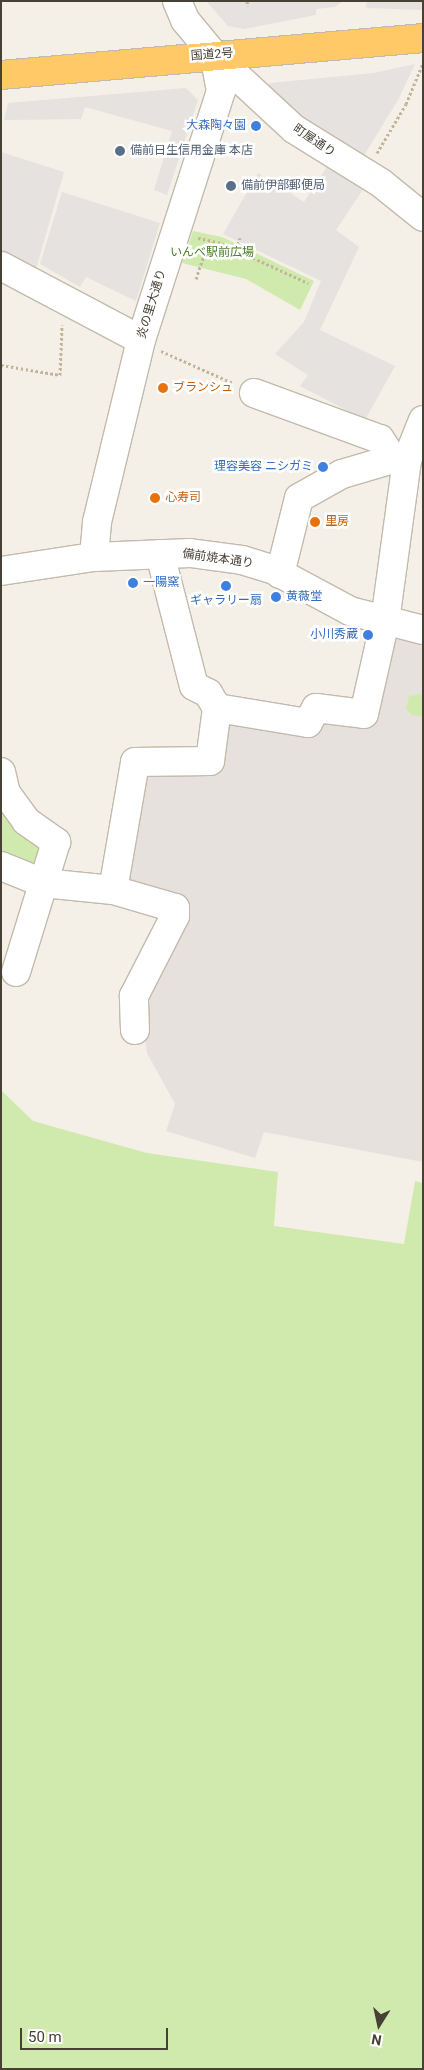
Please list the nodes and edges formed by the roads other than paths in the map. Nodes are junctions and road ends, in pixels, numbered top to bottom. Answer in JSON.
{"nodes":[{"id":1,"x":177,"y":1,"type":"edge"},
{"id":2,"x":423,"y":38,"type":"edge"},
{"id":3,"x":214,"y":55,"type":"junction"},
{"id":4,"x":1,"y":75,"type":"edge"},
{"id":5,"x":423,"y":217,"type":"edge"},
{"id":6,"x":1,"y":266,"type":"edge"},
{"id":7,"x":141,"y":340,"type":"junction"},
{"id":8,"x":254,"y":392,"type":"road end"},
{"id":9,"x":423,"y":420,"type":"edge"},
{"id":10,"x":400,"y":460,"type":"junction"},
{"id":11,"x":160,"y":554,"type":"junction"},
{"id":12,"x":94,"y":557,"type":"junction"},
{"id":13,"x":1,"y":571,"type":"edge"},
{"id":14,"x":280,"y":574,"type":"junction"},
{"id":15,"x":385,"y":621,"type":"junction"},
{"id":16,"x":423,"y":630,"type":"edge"},
{"id":17,"x":217,"y":708,"type":"junction"},
{"id":18,"x":3,"y":788,"type":"edge"},
{"id":19,"x":1,"y":866,"type":"edge"},
{"id":20,"x":43,"y":883,"type":"junction"},
{"id":21,"x":113,"y":890,"type":"junction"},
{"id":22,"x":16,"y":972,"type":"dead end"},
{"id":23,"x":135,"y":1030,"type":"dead end"}],
"edges":[{"from":1,"to":3,"type":"street","name":"町屋通り"},
{"from":2,"to":3,"type":"highway","name":"国道2号"},
{"from":3,"to":4,"type":"highway","name":"国道2号"},
{"from":3,"to":5,"type":"street","name":"町屋通り"},
{"from":3,"to":7,"type":"street","name":"炎の里大通り"},
{"from":6,"to":7,"type":"street"},
{"from":7,"to":12,"type":"street","name":"炎の里大通り"},
{"from":8,"to":10,"type":"street"},
{"from":9,"to":10,"type":"street"},
{"from":10,"to":14,"type":"street"},
{"from":10,"to":15,"type":"street"},
{"from":11,"to":12,"type":"street","name":"備前焼本通り"},
{"from":11,"to":14,"type":"street","name":"備前焼本通り"},
{"from":11,"to":17,"type":"street"},
{"from":12,"to":13,"type":"street","name":"備前焼本通り"},
{"from":14,"to":15,"type":"street","name":"備前焼本通り"},
{"from":15,"to":16,"type":"street","name":"備前焼本通り"},
{"from":15,"to":17,"type":"street"},
{"from":17,"to":21,"type":"street"},
{"from":18,"to":20,"type":"street"},
{"from":19,"to":20,"type":"street"},
{"from":20,"to":21,"type":"street"},
{"from":20,"to":22,"type":"street"},
{"from":21,"to":23,"type":"street"}]}
